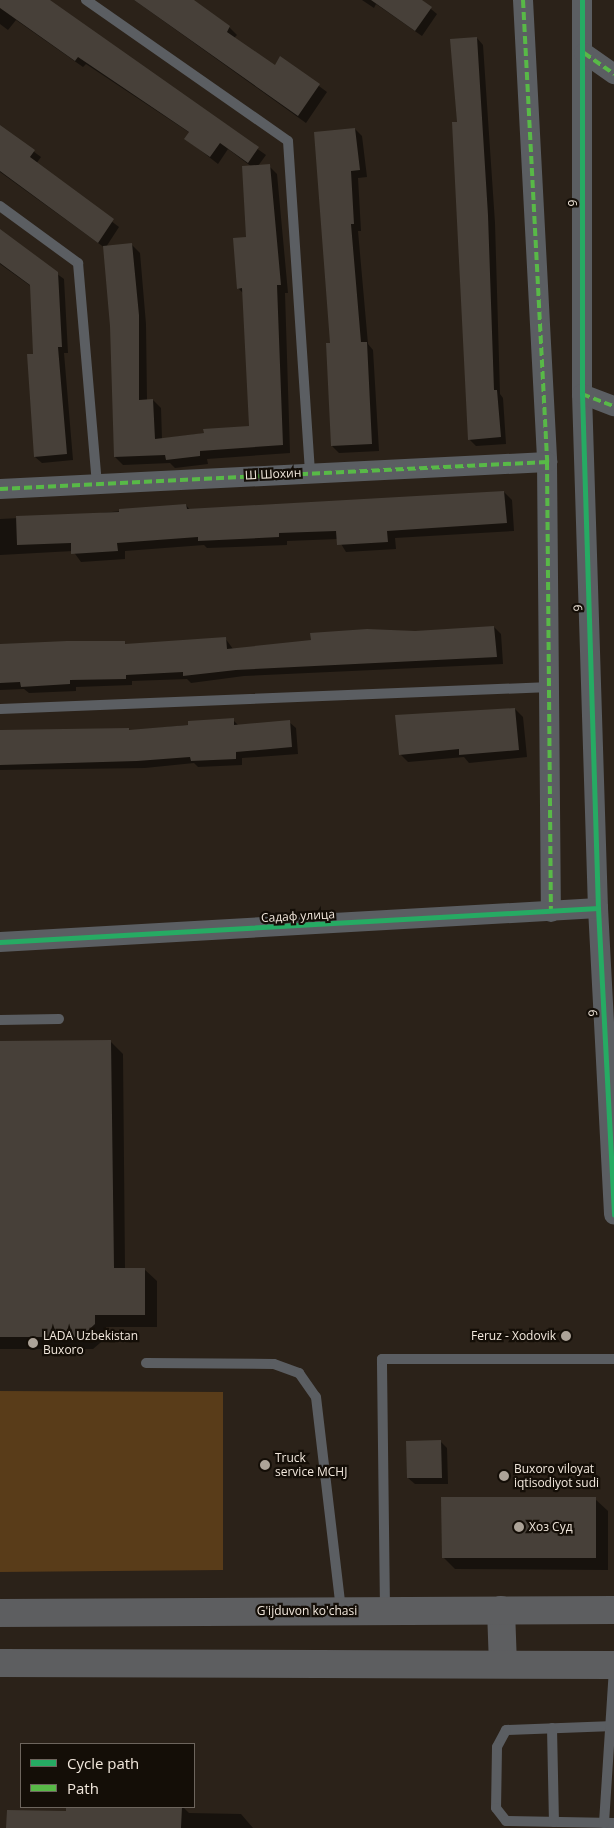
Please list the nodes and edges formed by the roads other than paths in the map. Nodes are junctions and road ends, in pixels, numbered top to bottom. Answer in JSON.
{"nodes":[{"id":1,"x":86,"y":0,"type":"edge"},
{"id":2,"x":523,"y":0,"type":"edge"},
{"id":3,"x":582,"y":0,"type":"edge"},
{"id":4,"x":584,"y":53,"type":"junction"},
{"id":5,"x":614,"y":74,"type":"edge"},
{"id":6,"x":0,"y":206,"type":"edge"},
{"id":7,"x":582,"y":394,"type":"junction"},
{"id":8,"x":614,"y":406,"type":"edge"},
{"id":9,"x":547,"y":462,"type":"junction"},
{"id":10,"x":310,"y":472,"type":"junction"},
{"id":11,"x":97,"y":484,"type":"junction"},
{"id":12,"x":0,"y":489,"type":"edge"},
{"id":13,"x":551,"y":687,"type":"junction"},
{"id":14,"x":0,"y":709,"type":"edge"},
{"id":15,"x":598,"y":908,"type":"junction"},
{"id":16,"x":550,"y":912,"type":"junction"},
{"id":17,"x":0,"y":942,"type":"edge"},
{"id":18,"x":59,"y":1019,"type":"dead end"},
{"id":19,"x":0,"y":1020,"type":"edge"},
{"id":20,"x":614,"y":1215,"type":"edge"},
{"id":21,"x":614,"y":1359,"type":"edge"},
{"id":22,"x":146,"y":1363,"type":"dead end"},
{"id":23,"x":341,"y":1610,"type":"junction"},
{"id":24,"x":501,"y":1610,"type":"junction"},
{"id":25,"x":614,"y":1610,"type":"edge"},
{"id":26,"x":385,"y":1611,"type":"junction"},
{"id":27,"x":0,"y":1613,"type":"edge"},
{"id":28,"x":0,"y":1663,"type":"edge"},
{"id":29,"x":504,"y":1664,"type":"junction"},
{"id":30,"x":614,"y":1665,"type":"edge"},
{"id":31,"x":614,"y":1669,"type":"edge"},
{"id":32,"x":612,"y":1726,"type":"edge"},
{"id":33,"x":552,"y":1728,"type":"junction"},
{"id":34,"x":554,"y":1822,"type":"junction"},
{"id":35,"x":609,"y":1823,"type":"edge"}],
"edges":[{"from":1,"to":10,"type":"lane"},
{"from":2,"to":9,"type":"street"},
{"from":3,"to":4,"type":"street","name":"9"},
{"from":4,"to":5,"type":"street"},
{"from":4,"to":7,"type":"street","name":"9"},
{"from":6,"to":11,"type":"lane"},
{"from":7,"to":8,"type":"street"},
{"from":7,"to":15,"type":"street","name":"9"},
{"from":9,"to":10,"type":"street","name":"Ш Шохин"},
{"from":9,"to":13,"type":"street"},
{"from":10,"to":11,"type":"street","name":"Ш Шохин"},
{"from":11,"to":12,"type":"street","name":"Ш Шохин"},
{"from":13,"to":14,"type":"lane"},
{"from":13,"to":16,"type":"street"},
{"from":15,"to":16,"type":"street","name":"Садаф улица"},
{"from":15,"to":20,"type":"street","name":"9"},
{"from":16,"to":17,"type":"street","name":"Садаф улица"},
{"from":18,"to":19,"type":"lane"},
{"from":21,"to":26,"type":"lane"},
{"from":22,"to":23,"type":"lane"},
{"from":23,"to":26,"type":"main road","name":"G'ijduvon ko'chasi"},
{"from":23,"to":27,"type":"main road","name":"G'ijduvon ko'chasi"},
{"from":24,"to":25,"type":"main road","name":"G'ijduvon ko'chasi"},
{"from":24,"to":26,"type":"main road","name":"G'ijduvon ko'chasi"},
{"from":24,"to":29,"type":"main road"},
{"from":28,"to":29,"type":"main road"},
{"from":29,"to":30,"type":"main road"},
{"from":31,"to":32,"type":"lane"},
{"from":32,"to":33,"type":"lane"},
{"from":32,"to":35,"type":"lane"},
{"from":33,"to":34,"type":"lane"},
{"from":33,"to":34,"type":"lane"},
{"from":34,"to":35,"type":"lane"}]}
